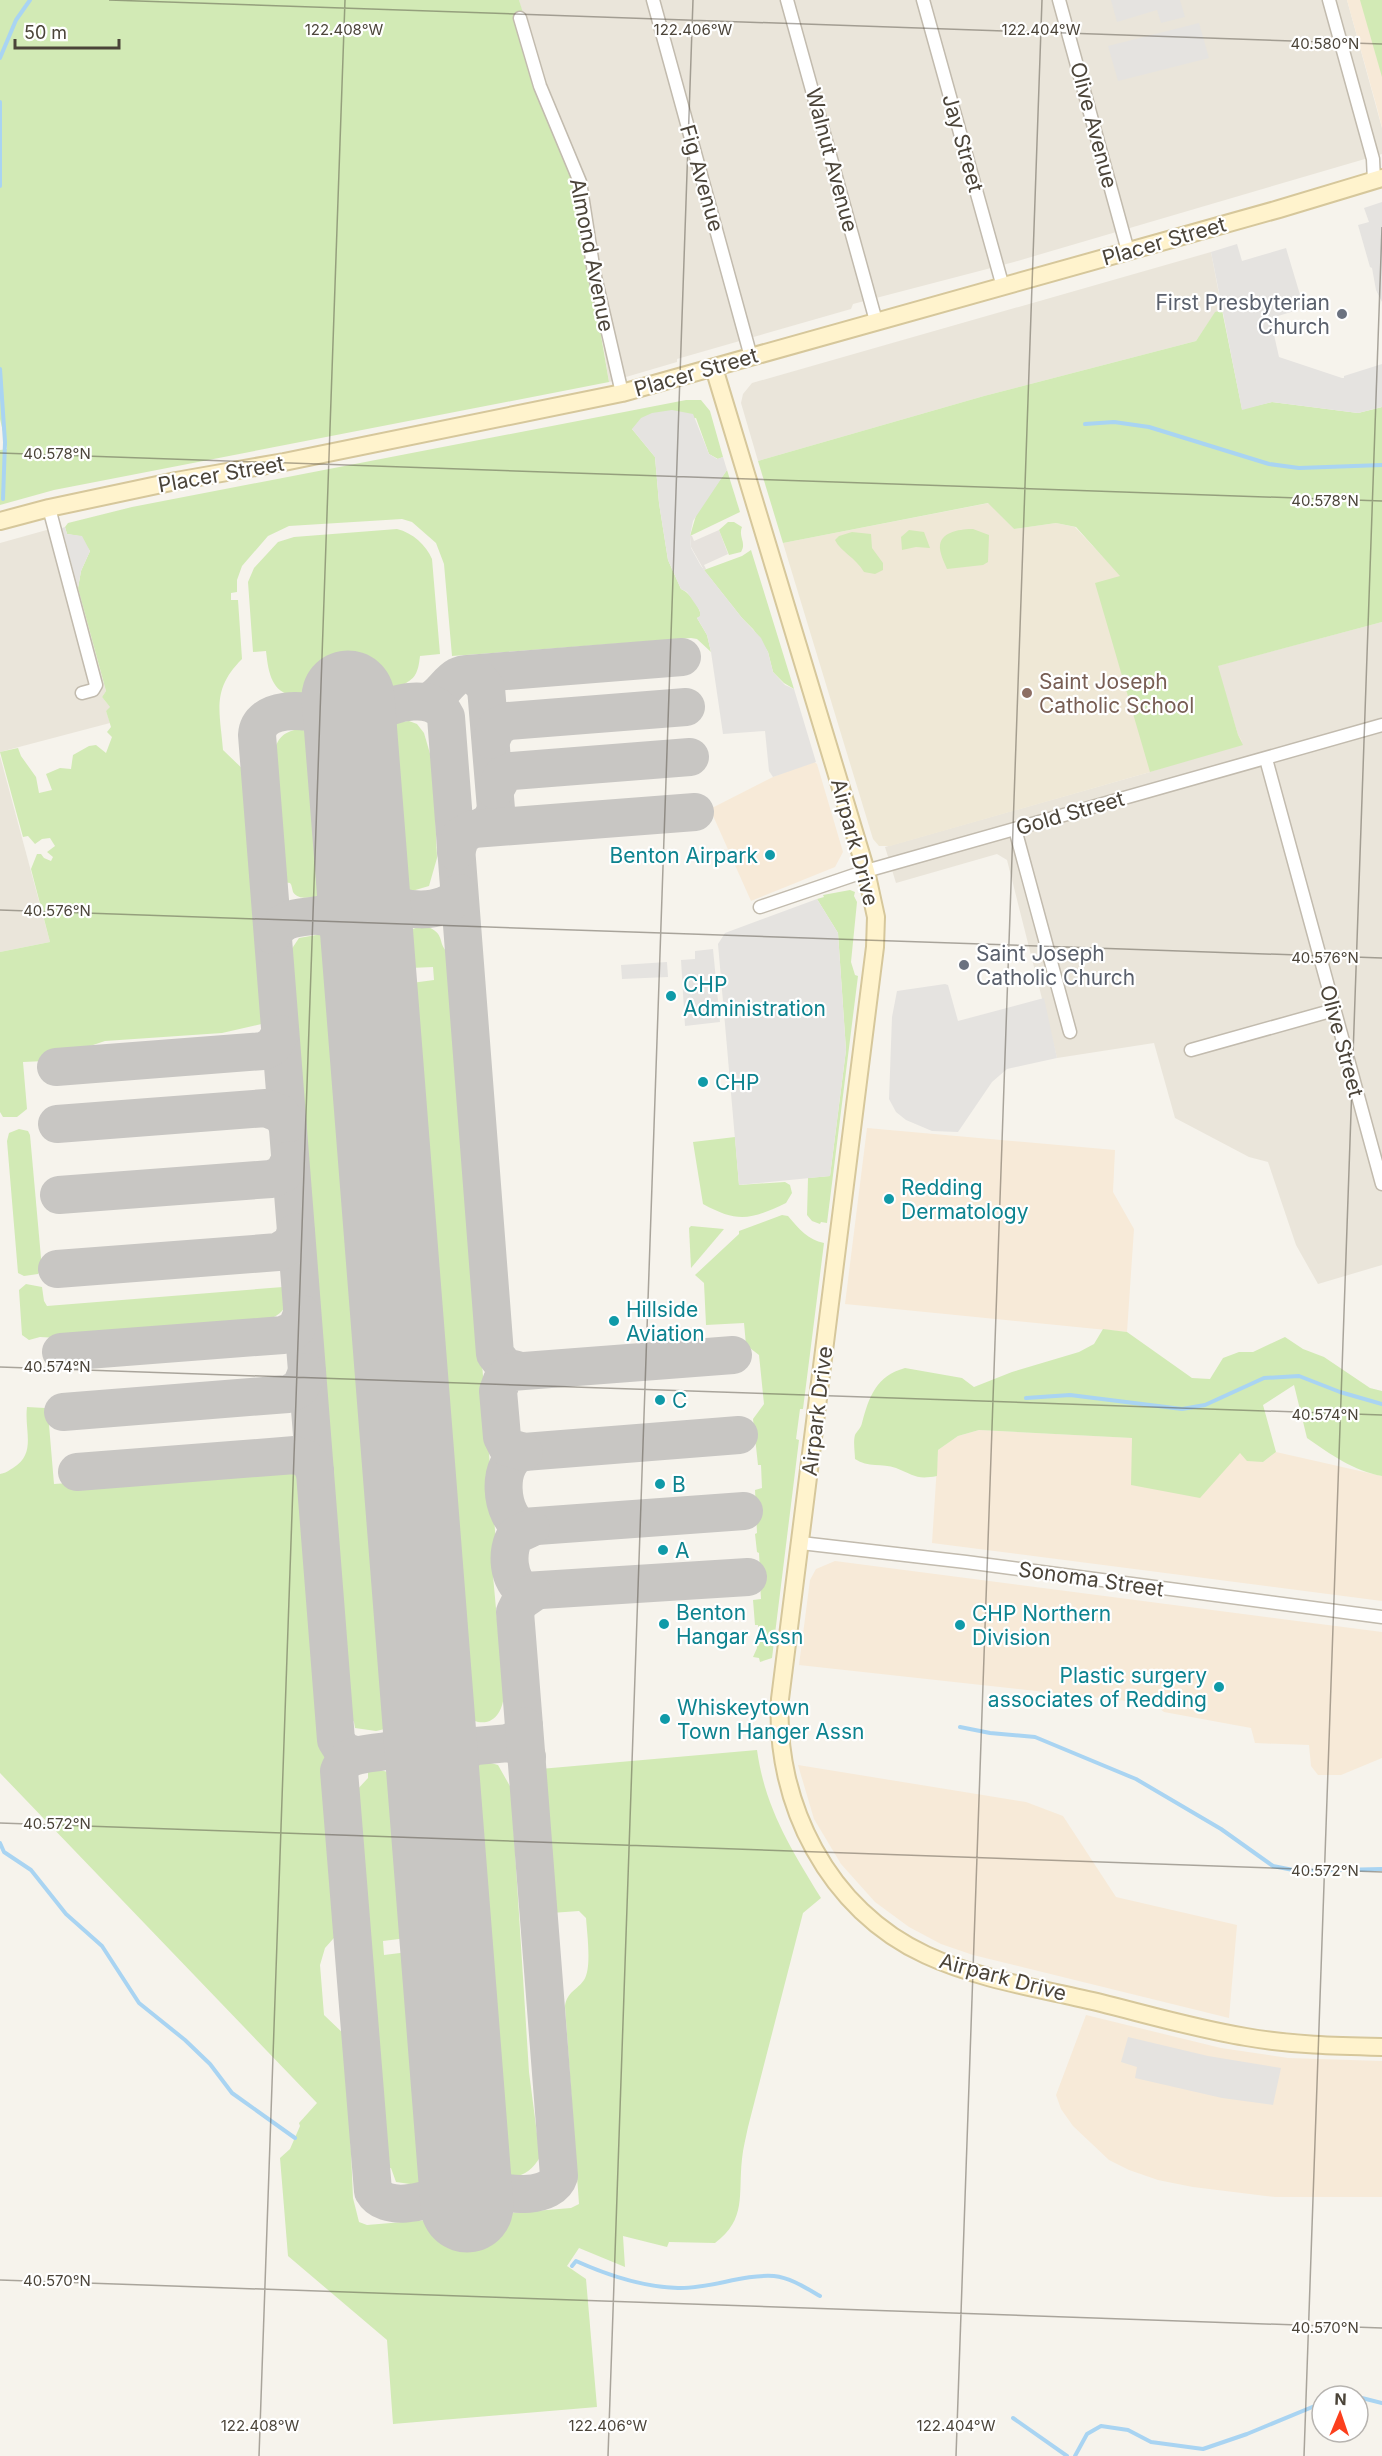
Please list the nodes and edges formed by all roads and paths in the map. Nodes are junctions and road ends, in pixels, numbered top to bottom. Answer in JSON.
{"nodes":[{"id":1,"x":652,"y":0,"type":"edge"},
{"id":2,"x":788,"y":0,"type":"edge"},
{"id":3,"x":923,"y":0,"type":"edge"},
{"id":4,"x":1059,"y":0,"type":"edge"},
{"id":5,"x":1329,"y":0,"type":"edge"},
{"id":6,"x":520,"y":18,"type":"dead end"},
{"id":7,"x":1378,"y":179,"type":"edge"},
{"id":8,"x":1128,"y":251,"type":"junction"},
{"id":9,"x":1003,"y":287,"type":"junction"},
{"id":10,"x":876,"y":321,"type":"junction"},
{"id":11,"x":750,"y":357,"type":"junction"},
{"id":12,"x":714,"y":368,"type":"junction"},
{"id":13,"x":622,"y":393,"type":"junction"},
{"id":14,"x":49,"y":508,"type":"junction"},
{"id":15,"x":0,"y":521,"type":"edge"},
{"id":16,"x":82,"y":693,"type":"dead end"},
{"id":17,"x":1382,"y":725,"type":"edge"},
{"id":18,"x":1266,"y":759,"type":"junction"},
{"id":19,"x":1015,"y":829,"type":"junction"},
{"id":20,"x":866,"y":871,"type":"junction"},
{"id":21,"x":760,"y":907,"type":"dead end"},
{"id":22,"x":1334,"y":1010,"type":"junction"},
{"id":23,"x":1070,"y":1032,"type":"dead end"},
{"id":24,"x":1191,"y":1050,"type":"dead end"},
{"id":25,"x":1382,"y":1184,"type":"edge"},
{"id":26,"x":801,"y":1543,"type":"junction"},
{"id":27,"x":1382,"y":1617,"type":"edge"},
{"id":28,"x":1382,"y":2047,"type":"edge"}],
"edges":[{"from":1,"to":11,"type":"street","name":"Fig Avenue"},
{"from":2,"to":10,"type":"street","name":"Walnut Avenue"},
{"from":3,"to":9,"type":"street","name":"Jay Street"},
{"from":4,"to":8,"type":"street","name":"Olive Avenue"},
{"from":5,"to":7,"type":"street"},
{"from":6,"to":13,"type":"street","name":"Almond Avenue"},
{"from":7,"to":8,"type":"street","name":"Placer Street"},
{"from":8,"to":9,"type":"street","name":"Placer Street"},
{"from":9,"to":10,"type":"street","name":"Placer Street"},
{"from":10,"to":11,"type":"street","name":"Placer Street"},
{"from":11,"to":12,"type":"street","name":"Placer Street"},
{"from":12,"to":13,"type":"street","name":"Placer Street"},
{"from":12,"to":20,"type":"street","name":"Airpark Drive"},
{"from":13,"to":14,"type":"street","name":"Placer Street"},
{"from":14,"to":15,"type":"street","name":"Placer Street"},
{"from":14,"to":16,"type":"street"},
{"from":17,"to":18,"type":"street","name":"Gold Street"},
{"from":18,"to":19,"type":"street","name":"Gold Street"},
{"from":18,"to":22,"type":"street","name":"Olive Street"},
{"from":19,"to":20,"type":"street","name":"Gold Street"},
{"from":19,"to":23,"type":"street"},
{"from":20,"to":21,"type":"street","name":"Gold Street"},
{"from":20,"to":26,"type":"street","name":"Airpark Drive"},
{"from":22,"to":24,"type":"street"},
{"from":22,"to":25,"type":"street","name":"Olive Street"},
{"from":26,"to":27,"type":"street","name":"Sonoma Street"},
{"from":26,"to":28,"type":"street","name":"Airpark Drive"}]}
